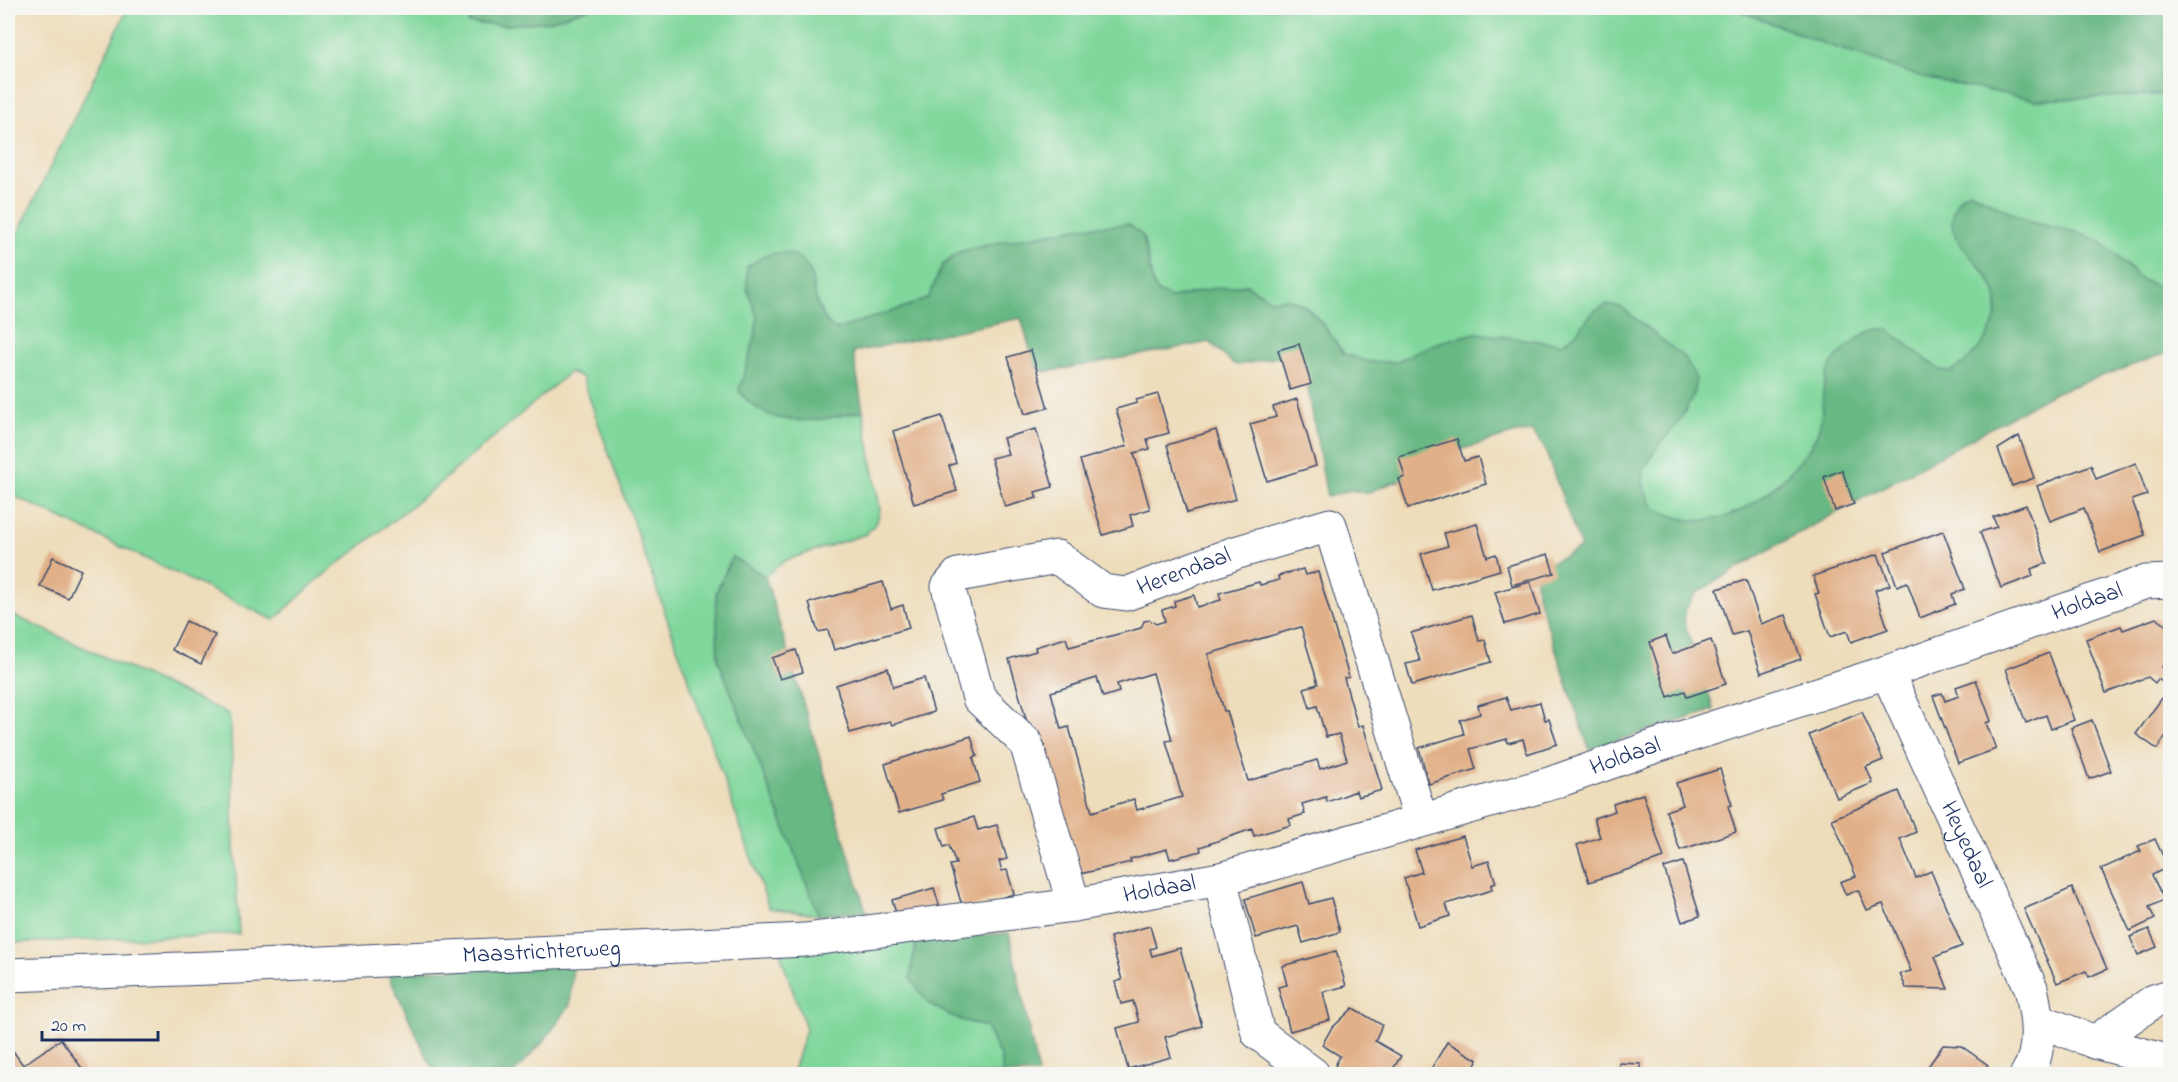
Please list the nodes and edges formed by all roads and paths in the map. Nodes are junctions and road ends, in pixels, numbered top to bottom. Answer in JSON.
{"nodes":[{"id":1,"x":2170,"y":581,"type":"edge"},
{"id":2,"x":1887,"y":672,"type":"junction"},
{"id":3,"x":1421,"y":820,"type":"junction"},
{"id":4,"x":1220,"y":879,"type":"junction"},
{"id":5,"x":1074,"y":904,"type":"junction"},
{"id":6,"x":8,"y":975,"type":"edge"},
{"id":7,"x":2170,"y":996,"type":"edge"},
{"id":8,"x":2038,"y":1020,"type":"junction"},
{"id":9,"x":2095,"y":1042,"type":"junction"},
{"id":10,"x":2170,"y":1062,"type":"edge"},
{"id":11,"x":1313,"y":1074,"type":"edge"},
{"id":12,"x":2027,"y":1074,"type":"edge"}],
"edges":[{"from":1,"to":2,"type":"street","name":"Holdaal"},
{"from":2,"to":3,"type":"street","name":"Holdaal"},
{"from":2,"to":8,"type":"street","name":"Heyedaal"},
{"from":3,"to":4,"type":"street","name":"Holdaal"},
{"from":3,"to":5,"type":"street","name":"Herendaal"},
{"from":4,"to":5,"type":"street","name":"Holdaal"},
{"from":4,"to":11,"type":"street"},
{"from":5,"to":6,"type":"street","name":"Maastrichterweg"},
{"from":7,"to":9,"type":"street"},
{"from":8,"to":9,"type":"street"},
{"from":8,"to":12,"type":"street","name":"Heyedaal"},
{"from":9,"to":10,"type":"street"}]}
